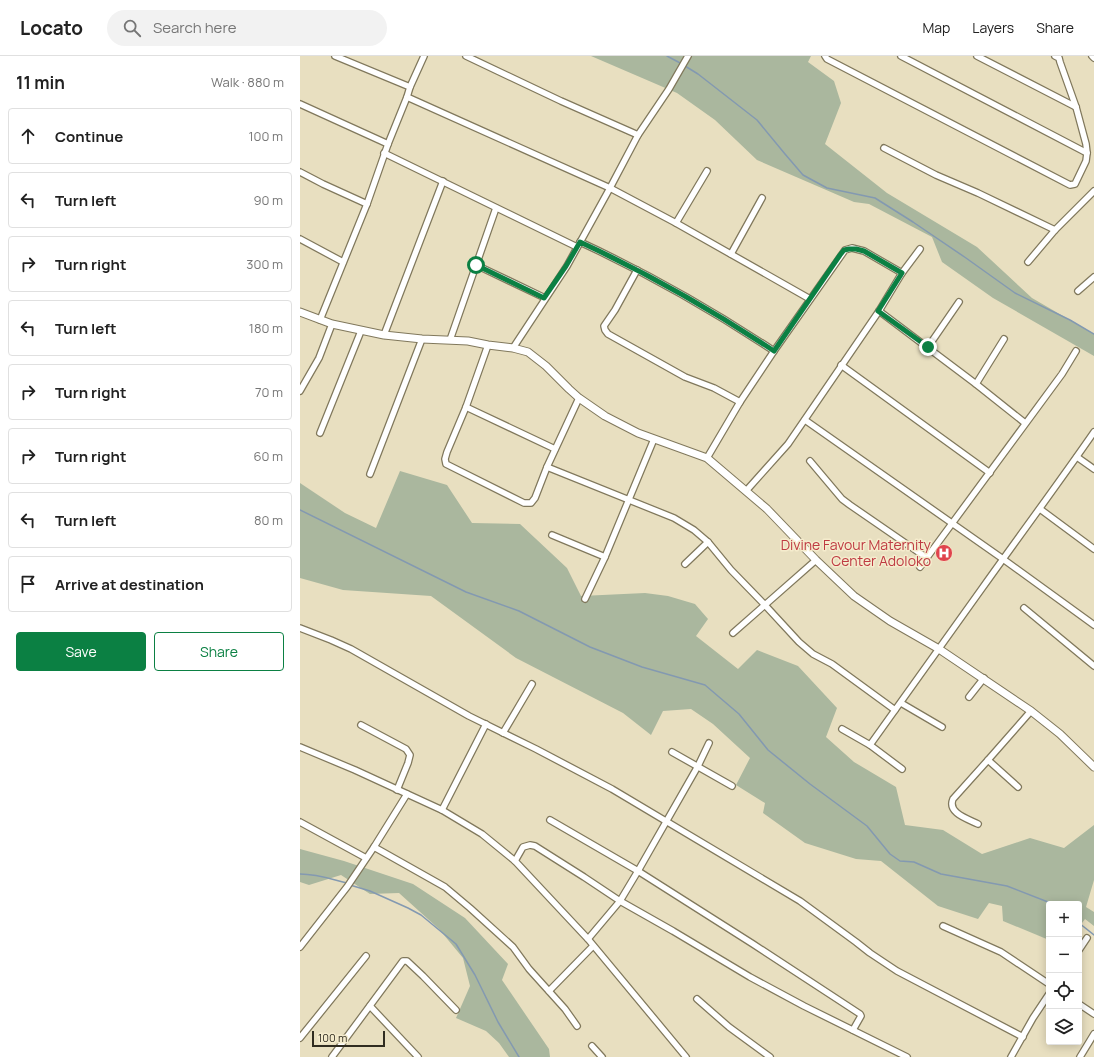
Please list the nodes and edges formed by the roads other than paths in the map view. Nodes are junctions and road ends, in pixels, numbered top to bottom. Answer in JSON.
{"nodes":[{"id":1,"x":335,"y":56,"type":"edge"},
{"id":2,"x":424,"y":56,"type":"edge"},
{"id":3,"x":466,"y":56,"type":"edge"},
{"id":4,"x":688,"y":56,"type":"edge"},
{"id":5,"x":825,"y":56,"type":"edge"},
{"id":6,"x":902,"y":56,"type":"edge"},
{"id":7,"x":977,"y":56,"type":"edge"},
{"id":8,"x":1055,"y":56,"type":"edge"},
{"id":9,"x":1092,"y":56,"type":"edge"},
{"id":10,"x":1094,"y":58,"type":"edge"},
{"id":11,"x":410,"y":87,"type":"junction"},
{"id":12,"x":407,"y":97,"type":"junction"},
{"id":13,"x":300,"y":104,"type":"edge"},
{"id":14,"x":1076,"y":107,"type":"junction"},
{"id":15,"x":638,"y":135,"type":"junction"},
{"id":16,"x":388,"y":144,"type":"junction"},
{"id":17,"x":884,"y":148,"type":"dead end"},
{"id":18,"x":384,"y":153,"type":"junction"},
{"id":19,"x":1087,"y":153,"type":"junction"},
{"id":20,"x":707,"y":171,"type":"dead end"},
{"id":21,"x":300,"y":172,"type":"edge"},
{"id":22,"x":443,"y":181,"type":"junction"},
{"id":23,"x":610,"y":188,"type":"junction"},
{"id":24,"x":1094,"y":191,"type":"edge"},
{"id":25,"x":762,"y":198,"type":"dead end"},
{"id":26,"x":367,"y":204,"type":"junction"},
{"id":27,"x":496,"y":208,"type":"junction"},
{"id":28,"x":676,"y":224,"type":"junction"},
{"id":29,"x":1055,"y":230,"type":"junction"},
{"id":30,"x":300,"y":239,"type":"edge"},
{"id":31,"x":578,"y":244,"type":"junction"},
{"id":32,"x":920,"y":249,"type":"dead end"},
{"id":33,"x":731,"y":254,"type":"junction"},
{"id":34,"x":343,"y":262,"type":"junction"},
{"id":35,"x":1028,"y":262,"type":"dead end"},
{"id":36,"x":476,"y":265,"type":"junction"},
{"id":37,"x":637,"y":270,"type":"junction"},
{"id":38,"x":902,"y":273,"type":"junction"},
{"id":39,"x":1094,"y":277,"type":"edge"},
{"id":40,"x":1078,"y":291,"type":"dead end"},
{"id":41,"x":544,"y":298,"type":"junction"},
{"id":42,"x":810,"y":299,"type":"junction"},
{"id":43,"x":959,"y":302,"type":"dead end"},
{"id":44,"x":878,"y":311,"type":"junction"},
{"id":45,"x":300,"y":312,"type":"edge"},
{"id":46,"x":320,"y":320,"type":"junction"},
{"id":47,"x":332,"y":324,"type":"junction"},
{"id":48,"x":361,"y":331,"type":"junction"},
{"id":49,"x":384,"y":335,"type":"junction"},
{"id":50,"x":422,"y":339,"type":"junction"},
{"id":51,"x":450,"y":340,"type":"junction"},
{"id":52,"x":1004,"y":340,"type":"dead end"},
{"id":53,"x":488,"y":345,"type":"junction"},
{"id":54,"x":928,"y":347,"type":"junction"},
{"id":55,"x":513,"y":348,"type":"junction"},
{"id":56,"x":774,"y":351,"type":"junction"},
{"id":57,"x":1076,"y":351,"type":"dead end"},
{"id":58,"x":841,"y":365,"type":"junction"},
{"id":59,"x":976,"y":384,"type":"junction"},
{"id":60,"x":300,"y":391,"type":"edge"},
{"id":61,"x":579,"y":398,"type":"junction"},
{"id":62,"x":740,"y":402,"type":"junction"},
{"id":63,"x":466,"y":407,"type":"junction"},
{"id":64,"x":805,"y":420,"type":"junction"},
{"id":65,"x":1025,"y":423,"type":"junction"},
{"id":66,"x":1094,"y":432,"type":"edge"},
{"id":67,"x":320,"y":433,"type":"dead end"},
{"id":68,"x":654,"y":439,"type":"junction"},
{"id":69,"x":555,"y":448,"type":"junction"},
{"id":70,"x":1077,"y":456,"type":"junction"},
{"id":71,"x":707,"y":458,"type":"junction"},
{"id":72,"x":810,"y":462,"type":"dead end"},
{"id":73,"x":547,"y":467,"type":"junction"},
{"id":74,"x":1094,"y":469,"type":"edge"},
{"id":75,"x":990,"y":473,"type":"junction"},
{"id":76,"x":370,"y":474,"type":"dead end"},
{"id":77,"x":746,"y":491,"type":"junction"},
{"id":78,"x":630,"y":500,"type":"junction"},
{"id":79,"x":1040,"y":509,"type":"junction"},
{"id":80,"x":952,"y":523,"type":"junction"},
{"id":81,"x":552,"y":535,"type":"dead end"},
{"id":82,"x":708,"y":542,"type":"junction"},
{"id":83,"x":1094,"y":549,"type":"edge"},
{"id":84,"x":605,"y":557,"type":"junction"},
{"id":85,"x":927,"y":558,"type":"junction"},
{"id":86,"x":1003,"y":559,"type":"junction"},
{"id":87,"x":816,"y":560,"type":"junction"},
{"id":88,"x":685,"y":564,"type":"dead end"},
{"id":89,"x":920,"y":567,"type":"dead end"},
{"id":90,"x":586,"y":599,"type":"dead end"},
{"id":91,"x":764,"y":604,"type":"junction"},
{"id":92,"x":1024,"y":608,"type":"dead end"},
{"id":93,"x":1094,"y":625,"type":"edge"},
{"id":94,"x":300,"y":628,"type":"edge"},
{"id":95,"x":733,"y":633,"type":"dead end"},
{"id":96,"x":939,"y":648,"type":"junction"},
{"id":97,"x":1094,"y":666,"type":"edge"},
{"id":98,"x":984,"y":678,"type":"junction"},
{"id":99,"x":532,"y":684,"type":"dead end"},
{"id":100,"x":969,"y":697,"type":"dead end"},
{"id":101,"x":901,"y":703,"type":"junction"},
{"id":102,"x":895,"y":710,"type":"junction"},
{"id":103,"x":1031,"y":711,"type":"junction"},
{"id":104,"x":486,"y":724,"type":"junction"},
{"id":105,"x":361,"y":725,"type":"dead end"},
{"id":106,"x":942,"y":727,"type":"dead end"},
{"id":107,"x":842,"y":729,"type":"dead end"},
{"id":108,"x":503,"y":733,"type":"junction"},
{"id":109,"x":708,"y":743,"type":"dead end"},
{"id":110,"x":870,"y":745,"type":"junction"},
{"id":111,"x":300,"y":747,"type":"edge"},
{"id":112,"x":672,"y":752,"type":"dead end"},
{"id":113,"x":988,"y":760,"type":"junction"},
{"id":114,"x":698,"y":766,"type":"junction"},
{"id":115,"x":1094,"y":767,"type":"edge"},
{"id":116,"x":902,"y":769,"type":"dead end"},
{"id":117,"x":732,"y":786,"type":"dead end"},
{"id":118,"x":1018,"y":787,"type":"dead end"},
{"id":119,"x":397,"y":790,"type":"junction"},
{"id":120,"x":407,"y":794,"type":"junction"},
{"id":121,"x":442,"y":810,"type":"junction"},
{"id":122,"x":550,"y":820,"type":"dead end"},
{"id":123,"x":300,"y":822,"type":"edge"},
{"id":124,"x":666,"y":822,"type":"junction"},
{"id":125,"x":978,"y":824,"type":"dead end"},
{"id":126,"x":374,"y":847,"type":"junction"},
{"id":127,"x":366,"y":858,"type":"junction"},
{"id":128,"x":515,"y":861,"type":"junction"},
{"id":129,"x":638,"y":871,"type":"junction"},
{"id":130,"x":620,"y":901,"type":"junction"},
{"id":131,"x":943,"y":926,"type":"dead end"},
{"id":132,"x":1088,"y":938,"type":"dead end"},
{"id":133,"x":588,"y":939,"type":"junction"},
{"id":134,"x":593,"y":946,"type":"junction"},
{"id":135,"x":1082,"y":946,"type":"edge"},
{"id":136,"x":300,"y":947,"type":"edge"},
{"id":137,"x":366,"y":956,"type":"dead end"},
{"id":138,"x":1046,"y":982,"type":"edge"},
{"id":139,"x":549,"y":991,"type":"junction"},
{"id":140,"x":1046,"y":998,"type":"edge"},
{"id":141,"x":697,"y":999,"type":"dead end"},
{"id":142,"x":370,"y":1006,"type":"junction"},
{"id":143,"x":1082,"y":1006,"type":"edge"},
{"id":144,"x":456,"y":1010,"type":"dead end"},
{"id":145,"x":1094,"y":1014,"type":"edge"},
{"id":146,"x":577,"y":1026,"type":"dead end"},
{"id":147,"x":853,"y":1030,"type":"junction"},
{"id":148,"x":1094,"y":1034,"type":"edge"},
{"id":149,"x":1023,"y":1037,"type":"junction"},
{"id":150,"x":300,"y":1038,"type":"edge"},
{"id":151,"x":592,"y":1046,"type":"dead end"},
{"id":152,"x":332,"y":1057,"type":"edge"},
{"id":153,"x":418,"y":1057,"type":"edge"},
{"id":154,"x":602,"y":1057,"type":"edge"},
{"id":155,"x":686,"y":1057,"type":"edge"},
{"id":156,"x":770,"y":1057,"type":"edge"},
{"id":157,"x":908,"y":1057,"type":"edge"},
{"id":158,"x":1011,"y":1057,"type":"edge"},
{"id":159,"x":1080,"y":1057,"type":"edge"}],
"edges":[{"from":1,"to":11,"type":"street"},
{"from":2,"to":11,"type":"street"},
{"from":3,"to":15,"type":"street"},
{"from":4,"to":15,"type":"street"},
{"from":5,"to":19,"type":"street"},
{"from":6,"to":19,"type":"street"},
{"from":7,"to":14,"type":"street"},
{"from":8,"to":14,"type":"street"},
{"from":9,"to":10,"type":"street"},
{"from":11,"to":12,"type":"street"},
{"from":12,"to":16,"type":"street"},
{"from":12,"to":23,"type":"street"},
{"from":13,"to":16,"type":"street"},
{"from":14,"to":19,"type":"street"},
{"from":15,"to":23,"type":"street"},
{"from":16,"to":18,"type":"street"},
{"from":17,"to":29,"type":"street"},
{"from":18,"to":22,"type":"street"},
{"from":18,"to":26,"type":"street"},
{"from":20,"to":28,"type":"street"},
{"from":21,"to":26,"type":"street"},
{"from":22,"to":27,"type":"street"},
{"from":22,"to":49,"type":"street"},
{"from":23,"to":28,"type":"street"},
{"from":23,"to":31,"type":"street"},
{"from":24,"to":29,"type":"street"},
{"from":25,"to":33,"type":"street"},
{"from":26,"to":34,"type":"street"},
{"from":27,"to":31,"type":"street"},
{"from":27,"to":36,"type":"street"},
{"from":28,"to":33,"type":"street"},
{"from":29,"to":35,"type":"street"},
{"from":30,"to":34,"type":"street"},
{"from":31,"to":37,"type":"street"},
{"from":31,"to":41,"type":"street"},
{"from":32,"to":38,"type":"street"},
{"from":33,"to":42,"type":"street"},
{"from":34,"to":46,"type":"street"},
{"from":36,"to":41,"type":"street"},
{"from":36,"to":51,"type":"street"},
{"from":37,"to":56,"type":"street"},
{"from":37,"to":62,"type":"street"},
{"from":38,"to":42,"type":"street"},
{"from":38,"to":44,"type":"street"},
{"from":39,"to":40,"type":"street"},
{"from":41,"to":55,"type":"street"},
{"from":42,"to":56,"type":"street"},
{"from":43,"to":54,"type":"street"},
{"from":44,"to":54,"type":"street"},
{"from":44,"to":58,"type":"street"},
{"from":45,"to":46,"type":"street"},
{"from":46,"to":47,"type":"street"},
{"from":47,"to":48,"type":"street"},
{"from":47,"to":60,"type":"street"},
{"from":48,"to":49,"type":"street"},
{"from":48,"to":67,"type":"street"},
{"from":49,"to":50,"type":"street"},
{"from":50,"to":51,"type":"street"},
{"from":50,"to":76,"type":"street"},
{"from":51,"to":53,"type":"street"},
{"from":52,"to":59,"type":"street"},
{"from":53,"to":55,"type":"street"},
{"from":53,"to":63,"type":"street"},
{"from":54,"to":59,"type":"street"},
{"from":55,"to":61,"type":"street"},
{"from":56,"to":62,"type":"street"},
{"from":57,"to":65,"type":"street"},
{"from":58,"to":64,"type":"street"},
{"from":58,"to":75,"type":"street"},
{"from":59,"to":65,"type":"street"},
{"from":61,"to":68,"type":"street"},
{"from":61,"to":69,"type":"street"},
{"from":62,"to":71,"type":"street"},
{"from":63,"to":69,"type":"street"},
{"from":63,"to":73,"type":"street"},
{"from":64,"to":77,"type":"street"},
{"from":64,"to":80,"type":"street"},
{"from":65,"to":75,"type":"street"},
{"from":66,"to":70,"type":"street"},
{"from":68,"to":71,"type":"street"},
{"from":68,"to":78,"type":"street"},
{"from":69,"to":73,"type":"street"},
{"from":70,"to":74,"type":"street"},
{"from":70,"to":79,"type":"street"},
{"from":71,"to":77,"type":"street"},
{"from":72,"to":85,"type":"street"},
{"from":73,"to":78,"type":"street"},
{"from":75,"to":80,"type":"street"},
{"from":77,"to":87,"type":"street"},
{"from":78,"to":82,"type":"street"},
{"from":78,"to":84,"type":"street"},
{"from":79,"to":83,"type":"street"},
{"from":79,"to":86,"type":"street"},
{"from":80,"to":85,"type":"street"},
{"from":80,"to":86,"type":"street"},
{"from":81,"to":84,"type":"street"},
{"from":82,"to":88,"type":"street"},
{"from":82,"to":91,"type":"street"},
{"from":84,"to":90,"type":"street"},
{"from":85,"to":89,"type":"street"},
{"from":86,"to":93,"type":"street"},
{"from":86,"to":96,"type":"street"},
{"from":87,"to":91,"type":"street"},
{"from":87,"to":96,"type":"street"},
{"from":91,"to":95,"type":"street"},
{"from":91,"to":102,"type":"street"},
{"from":92,"to":97,"type":"street"},
{"from":94,"to":104,"type":"street"},
{"from":96,"to":98,"type":"street"},
{"from":96,"to":101,"type":"street"},
{"from":98,"to":100,"type":"street"},
{"from":98,"to":103,"type":"street"},
{"from":99,"to":108,"type":"street"},
{"from":101,"to":102,"type":"street"},
{"from":101,"to":106,"type":"street"},
{"from":102,"to":110,"type":"street"},
{"from":103,"to":113,"type":"street"},
{"from":103,"to":115,"type":"street"},
{"from":104,"to":108,"type":"street"},
{"from":104,"to":121,"type":"street"},
{"from":105,"to":119,"type":"street"},
{"from":107,"to":110,"type":"street"},
{"from":108,"to":124,"type":"street"},
{"from":109,"to":114,"type":"street"},
{"from":110,"to":116,"type":"street"},
{"from":111,"to":119,"type":"street"},
{"from":112,"to":114,"type":"street"},
{"from":113,"to":118,"type":"street"},
{"from":113,"to":125,"type":"street"},
{"from":114,"to":117,"type":"street"},
{"from":114,"to":124,"type":"street"},
{"from":119,"to":120,"type":"street"},
{"from":120,"to":121,"type":"street"},
{"from":120,"to":126,"type":"street"},
{"from":121,"to":128,"type":"street"},
{"from":122,"to":129,"type":"street"},
{"from":123,"to":127,"type":"street"},
{"from":124,"to":129,"type":"street"},
{"from":124,"to":149,"type":"street"},
{"from":126,"to":127,"type":"street"},
{"from":126,"to":139,"type":"street"},
{"from":127,"to":136,"type":"street"},
{"from":128,"to":130,"type":"street"},
{"from":128,"to":133,"type":"street"},
{"from":129,"to":130,"type":"street"},
{"from":129,"to":147,"type":"street"},
{"from":130,"to":133,"type":"street"},
{"from":130,"to":147,"type":"street"},
{"from":131,"to":138,"type":"street"},
{"from":132,"to":135,"type":"street"},
{"from":133,"to":134,"type":"street"},
{"from":134,"to":139,"type":"street"},
{"from":134,"to":155,"type":"street"},
{"from":137,"to":150,"type":"street"},
{"from":139,"to":146,"type":"street"},
{"from":140,"to":149,"type":"street"},
{"from":141,"to":156,"type":"street"},
{"from":142,"to":144,"type":"street"},
{"from":142,"to":152,"type":"street"},
{"from":142,"to":153,"type":"street"},
{"from":143,"to":145,"type":"street"},
{"from":147,"to":157,"type":"street"},
{"from":148,"to":159,"type":"street"},
{"from":149,"to":158,"type":"street"},
{"from":151,"to":154,"type":"street"}]}
